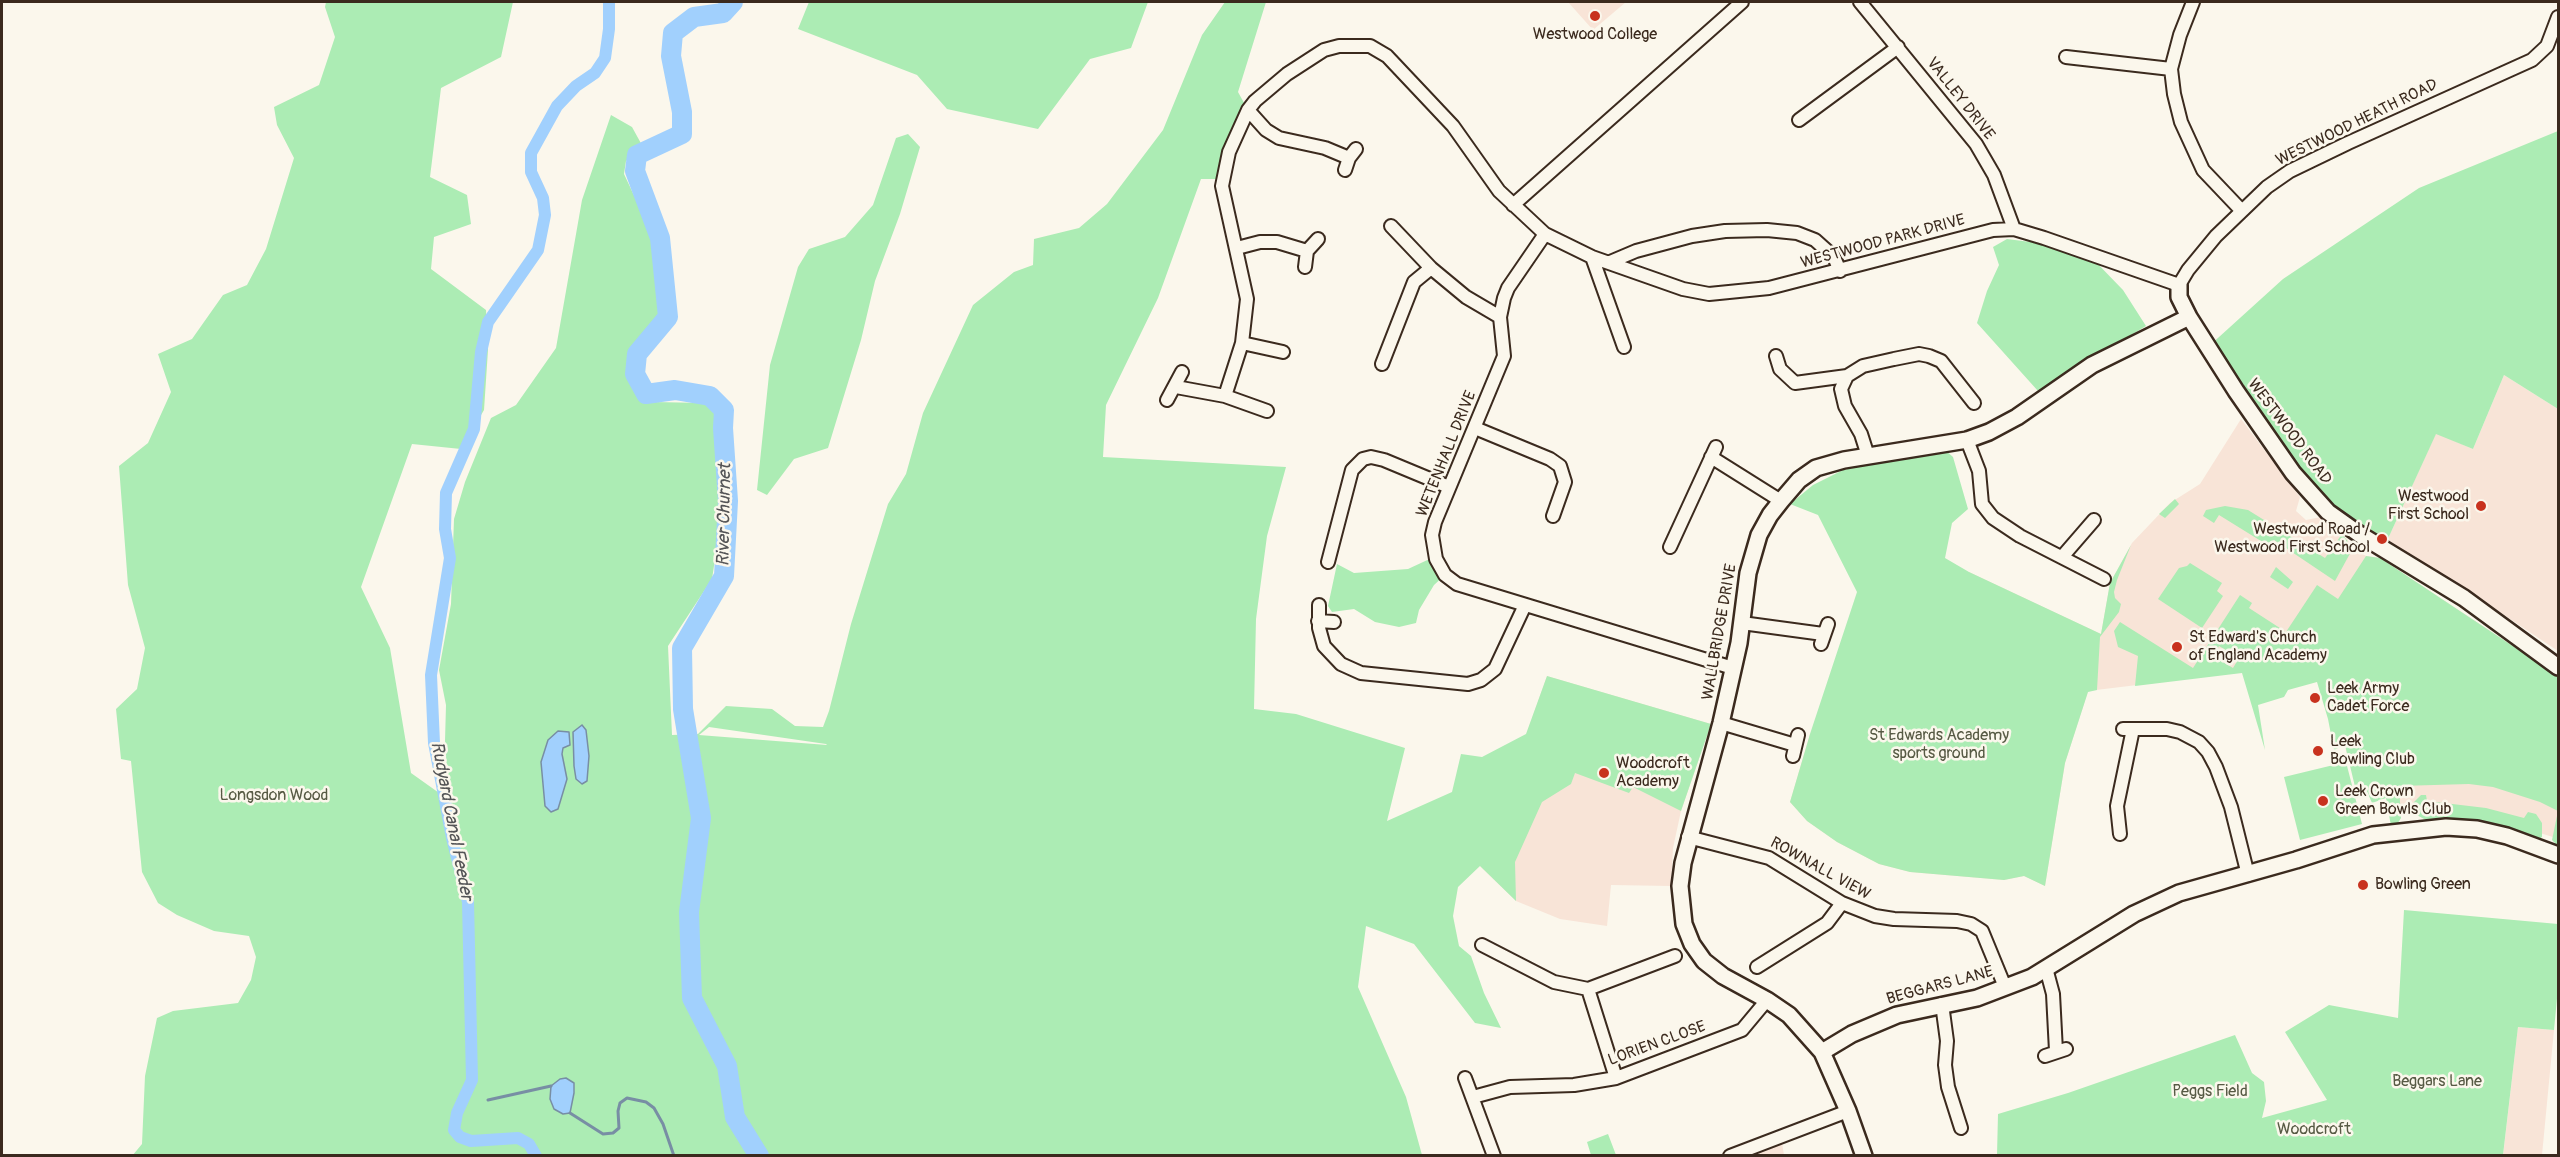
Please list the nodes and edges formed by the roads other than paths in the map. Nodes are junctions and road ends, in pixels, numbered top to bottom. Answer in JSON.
{"nodes":[{"id":1,"x":1742,"y":2,"type":"edge"},
{"id":2,"x":1860,"y":2,"type":"edge"},
{"id":3,"x":2193,"y":2,"type":"edge"},
{"id":4,"x":2559,"y":17,"type":"edge"},
{"id":5,"x":2553,"y":45,"type":"edge"},
{"id":6,"x":1898,"y":47,"type":"junction"},
{"id":7,"x":2066,"y":57,"type":"dead end"},
{"id":8,"x":2171,"y":69,"type":"junction"},
{"id":9,"x":1248,"y":110,"type":"junction"},
{"id":10,"x":1799,"y":120,"type":"dead end"},
{"id":11,"x":1350,"y":159,"type":"dead end"},
{"id":12,"x":1513,"y":205,"type":"junction"},
{"id":13,"x":2241,"y":210,"type":"junction"},
{"id":14,"x":1391,"y":226,"type":"dead end"},
{"id":15,"x":2014,"y":230,"type":"junction"},
{"id":16,"x":1545,"y":234,"type":"junction"},
{"id":17,"x":1318,"y":239,"type":"dead end"},
{"id":18,"x":1236,"y":248,"type":"junction"},
{"id":19,"x":1307,"y":251,"type":"junction"},
{"id":20,"x":1592,"y":257,"type":"junction"},
{"id":21,"x":1610,"y":262,"type":"junction"},
{"id":22,"x":1305,"y":267,"type":"dead end"},
{"id":23,"x":1431,"y":268,"type":"junction"},
{"id":24,"x":1840,"y":271,"type":"junction"},
{"id":25,"x":2179,"y":285,"type":"junction"},
{"id":26,"x":1500,"y":317,"type":"junction"},
{"id":27,"x":2189,"y":317,"type":"junction"},
{"id":28,"x":1242,"y":344,"type":"junction"},
{"id":29,"x":1624,"y":347,"type":"dead end"},
{"id":30,"x":1283,"y":352,"type":"dead end"},
{"id":31,"x":1776,"y":356,"type":"dead end"},
{"id":32,"x":1382,"y":364,"type":"dead end"},
{"id":33,"x":1182,"y":372,"type":"dead end"},
{"id":34,"x":1847,"y":376,"type":"junction"},
{"id":35,"x":1176,"y":387,"type":"junction"},
{"id":36,"x":1225,"y":396,"type":"junction"},
{"id":37,"x":1167,"y":400,"type":"dead end"},
{"id":38,"x":1974,"y":403,"type":"dead end"},
{"id":39,"x":1267,"y":411,"type":"dead end"},
{"id":40,"x":1475,"y":428,"type":"junction"},
{"id":41,"x":1967,"y":440,"type":"junction"},
{"id":42,"x":1868,"y":456,"type":"junction"},
{"id":43,"x":1449,"y":487,"type":"junction"},
{"id":44,"x":1781,"y":501,"type":"junction"},
{"id":45,"x":1553,"y":516,"type":"dead end"},
{"id":46,"x":2094,"y":520,"type":"dead end"},
{"id":47,"x":1670,"y":547,"type":"dead end"},
{"id":48,"x":2062,"y":557,"type":"junction"},
{"id":49,"x":1328,"y":562,"type":"dead end"},
{"id":50,"x":2104,"y":579,"type":"dead end"},
{"id":51,"x":1525,"y":605,"type":"junction"},
{"id":52,"x":1319,"y":606,"type":"dead end"},
{"id":53,"x":1318,"y":621,"type":"junction"},
{"id":54,"x":1334,"y":622,"type":"dead end"},
{"id":55,"x":1742,"y":623,"type":"junction"},
{"id":56,"x":1824,"y":634,"type":"dead end"},
{"id":57,"x":2559,"y":667,"type":"edge"},
{"id":58,"x":1733,"y":668,"type":"junction"},
{"id":59,"x":1721,"y":723,"type":"junction"},
{"id":60,"x":1796,"y":745,"type":"dead end"},
{"id":61,"x":2120,"y":834,"type":"dead end"},
{"id":62,"x":1689,"y":837,"type":"junction"},
{"id":63,"x":2559,"y":855,"type":"edge"},
{"id":64,"x":2248,"y":874,"type":"junction"},
{"id":65,"x":1842,"y":903,"type":"junction"},
{"id":66,"x":1482,"y":945,"type":"dead end"},
{"id":67,"x":1675,"y":956,"type":"dead end"},
{"id":68,"x":1757,"y":967,"type":"dead end"},
{"id":69,"x":2046,"y":968,"type":"junction"},
{"id":70,"x":2005,"y":987,"type":"junction"},
{"id":71,"x":1588,"y":989,"type":"junction"},
{"id":72,"x":1767,"y":1000,"type":"junction"},
{"id":73,"x":1942,"y":1004,"type":"junction"},
{"id":74,"x":1822,"y":1052,"type":"junction"},
{"id":75,"x":2056,"y":1052,"type":"dead end"},
{"id":76,"x":1465,"y":1078,"type":"dead end"},
{"id":77,"x":1616,"y":1078,"type":"junction"},
{"id":78,"x":1473,"y":1097,"type":"junction"},
{"id":79,"x":1848,"y":1111,"type":"junction"},
{"id":80,"x":1961,"y":1128,"type":"dead end"},
{"id":81,"x":1494,"y":1155,"type":"edge"},
{"id":82,"x":1730,"y":1155,"type":"edge"},
{"id":83,"x":1864,"y":1155,"type":"edge"}],
"edges":[{"from":1,"to":12,"type":"street"},
{"from":2,"to":6,"type":"street","name":"VALLEY DRIVE"},
{"from":3,"to":8,"type":"street"},
{"from":4,"to":5,"type":"street"},
{"from":5,"to":13,"type":"street","name":"WESTWOOD HEATH ROAD"},
{"from":6,"to":10,"type":"street"},
{"from":6,"to":15,"type":"street","name":"VALLEY DRIVE"},
{"from":7,"to":8,"type":"street"},
{"from":8,"to":13,"type":"street"},
{"from":9,"to":11,"type":"street"},
{"from":9,"to":12,"type":"street","name":"WESTWOOD PARK DRIVE"},
{"from":9,"to":18,"type":"street","name":"WESTWOOD PARK DRIVE"},
{"from":12,"to":16,"type":"street","name":"WESTWOOD PARK DRIVE"},
{"from":13,"to":25,"type":"street","name":"WESTWOOD HEATH ROAD"},
{"from":14,"to":23,"type":"street"},
{"from":15,"to":24,"type":"street","name":"WESTWOOD PARK DRIVE"},
{"from":15,"to":25,"type":"street","name":"WESTWOOD PARK DRIVE"},
{"from":16,"to":20,"type":"street","name":"WESTWOOD PARK DRIVE"},
{"from":16,"to":26,"type":"street","name":"WETENHALL DRIVE"},
{"from":17,"to":19,"type":"street"},
{"from":18,"to":19,"type":"street"},
{"from":18,"to":28,"type":"street","name":"WESTWOOD PARK DRIVE"},
{"from":19,"to":22,"type":"street"},
{"from":20,"to":21,"type":"street","name":"WESTWOOD PARK DRIVE"},
{"from":20,"to":29,"type":"street"},
{"from":21,"to":24,"type":"street","name":"WESTWOOD PARK DRIVE"},
{"from":21,"to":24,"type":"street"},
{"from":23,"to":26,"type":"street"},
{"from":23,"to":32,"type":"street"},
{"from":25,"to":27,"type":"street","name":"WESTWOOD ROAD"},
{"from":26,"to":40,"type":"street","name":"WETENHALL DRIVE"},
{"from":27,"to":41,"type":"street","name":"WALLBRIDGE DRIVE"},
{"from":27,"to":57,"type":"street","name":"WESTWOOD ROAD"},
{"from":28,"to":30,"type":"street"},
{"from":28,"to":36,"type":"street","name":"WESTWOOD PARK DRIVE"},
{"from":31,"to":34,"type":"street"},
{"from":33,"to":35,"type":"street"},
{"from":34,"to":38,"type":"street"},
{"from":34,"to":42,"type":"street"},
{"from":35,"to":36,"type":"street"},
{"from":35,"to":37,"type":"street"},
{"from":36,"to":39,"type":"street"},
{"from":40,"to":43,"type":"street","name":"WETENHALL DRIVE"},
{"from":40,"to":45,"type":"street"},
{"from":41,"to":42,"type":"street","name":"WALLBRIDGE DRIVE"},
{"from":41,"to":48,"type":"street"},
{"from":42,"to":44,"type":"street","name":"WALLBRIDGE DRIVE"},
{"from":43,"to":49,"type":"street"},
{"from":43,"to":51,"type":"street","name":"WETENHALL DRIVE"},
{"from":44,"to":47,"type":"street"},
{"from":44,"to":55,"type":"street","name":"WALLBRIDGE DRIVE"},
{"from":46,"to":48,"type":"street"},
{"from":48,"to":50,"type":"street"},
{"from":51,"to":53,"type":"street"},
{"from":51,"to":58,"type":"street","name":"WETENHALL DRIVE"},
{"from":52,"to":53,"type":"street"},
{"from":53,"to":54,"type":"street"},
{"from":55,"to":56,"type":"street"},
{"from":55,"to":58,"type":"street","name":"WALLBRIDGE DRIVE"},
{"from":58,"to":59,"type":"street","name":"WALLBRIDGE DRIVE"},
{"from":59,"to":60,"type":"street"},
{"from":59,"to":62,"type":"street","name":"WALLBRIDGE DRIVE"},
{"from":61,"to":64,"type":"street"},
{"from":62,"to":65,"type":"street","name":"ROWNALL VIEW"},
{"from":62,"to":72,"type":"street","name":"WALLBRIDGE DRIVE"},
{"from":63,"to":64,"type":"street","name":"BEGGARS LANE"},
{"from":64,"to":69,"type":"street","name":"BEGGARS LANE"},
{"from":65,"to":68,"type":"street"},
{"from":65,"to":70,"type":"street","name":"ROWNALL VIEW"},
{"from":66,"to":71,"type":"street"},
{"from":67,"to":71,"type":"street"},
{"from":69,"to":70,"type":"street","name":"BEGGARS LANE"},
{"from":69,"to":75,"type":"street"},
{"from":70,"to":73,"type":"street","name":"BEGGARS LANE"},
{"from":71,"to":77,"type":"street"},
{"from":72,"to":74,"type":"street","name":"WALLBRIDGE DRIVE"},
{"from":72,"to":77,"type":"street","name":"LORIEN CLOSE"},
{"from":73,"to":74,"type":"street","name":"BEGGARS LANE"},
{"from":73,"to":80,"type":"street"},
{"from":74,"to":79,"type":"street","name":"WALLBRIDGE DRIVE"},
{"from":76,"to":78,"type":"street"},
{"from":77,"to":78,"type":"street","name":"LORIEN CLOSE"},
{"from":78,"to":81,"type":"street"},
{"from":79,"to":82,"type":"street"},
{"from":79,"to":83,"type":"street","name":"WALLBRIDGE DRIVE"}]}
